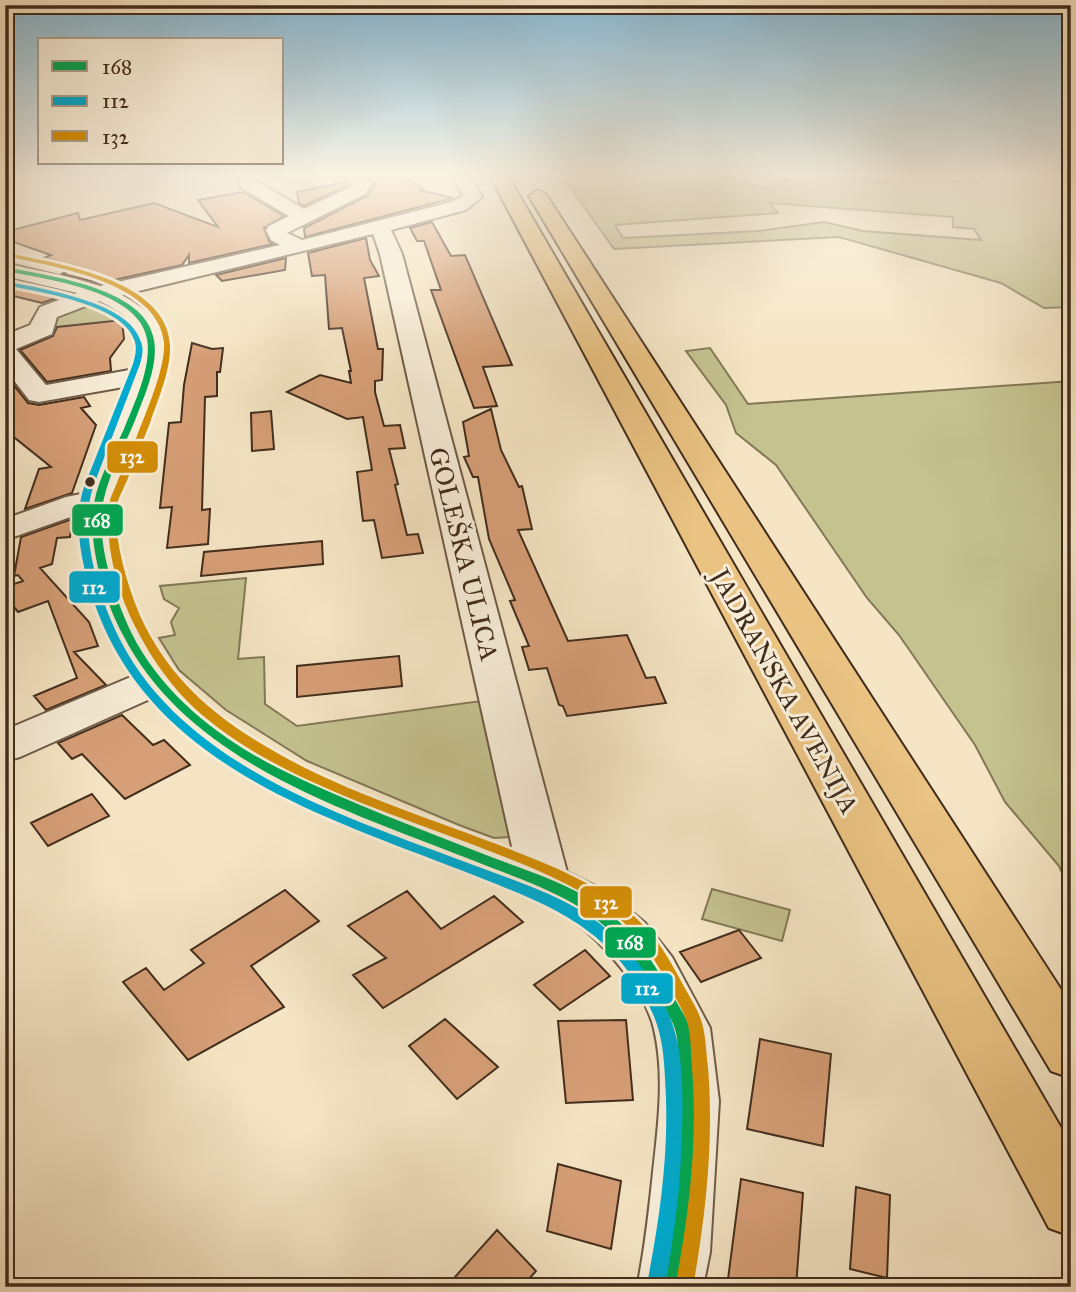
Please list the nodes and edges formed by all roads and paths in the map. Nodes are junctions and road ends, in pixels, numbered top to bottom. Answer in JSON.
{"nodes":[{"id":1,"x":281,"y":236,"type":"edge"},
{"id":2,"x":342,"y":236,"type":"edge"},
{"id":3,"x":385,"y":236,"type":"edge"},
{"id":4,"x":532,"y":236,"type":"edge"},
{"id":5,"x":562,"y":236,"type":"edge"},
{"id":6,"x":300,"y":247,"type":"junction"},
{"id":7,"x":8,"y":272,"type":"edge"},
{"id":8,"x":100,"y":293,"type":"junction"},
{"id":9,"x":5,"y":344,"type":"edge"},
{"id":10,"x":5,"y":352,"type":"edge"},
{"id":11,"x":147,"y":375,"type":"junction"},
{"id":12,"x":99,"y":501,"type":"junction"},
{"id":13,"x":5,"y":530,"type":"edge"},
{"id":14,"x":156,"y":681,"type":"junction"},
{"id":15,"x":5,"y":747,"type":"edge"},
{"id":16,"x":545,"y":883,"type":"junction"},
{"id":17,"x":1071,"y":1054,"type":"edge"},
{"id":18,"x":1071,"y":1206,"type":"edge"},
{"id":19,"x":670,"y":1287,"type":"edge"}],
"edges":[{"from":1,"to":6,"type":"street"},
{"from":2,"to":6,"type":"street"},
{"from":3,"to":16,"type":"street","name":"GOLEŠKA ULICA"},
{"from":4,"to":18,"type":"main road","name":"JADRANSKA AVENIJA"},
{"from":5,"to":17,"type":"main road","name":"JADRANSKA AVENIJA"},
{"from":6,"to":8,"type":"street"},
{"from":7,"to":8,"type":"street"},
{"from":8,"to":9,"type":"street"},
{"from":8,"to":11,"type":"street"},
{"from":10,"to":11,"type":"street"},
{"from":11,"to":12,"type":"street"},
{"from":12,"to":13,"type":"street"},
{"from":12,"to":14,"type":"street"},
{"from":14,"to":15,"type":"street"},
{"from":14,"to":16,"type":"street"},
{"from":16,"to":19,"type":"street"}]}
